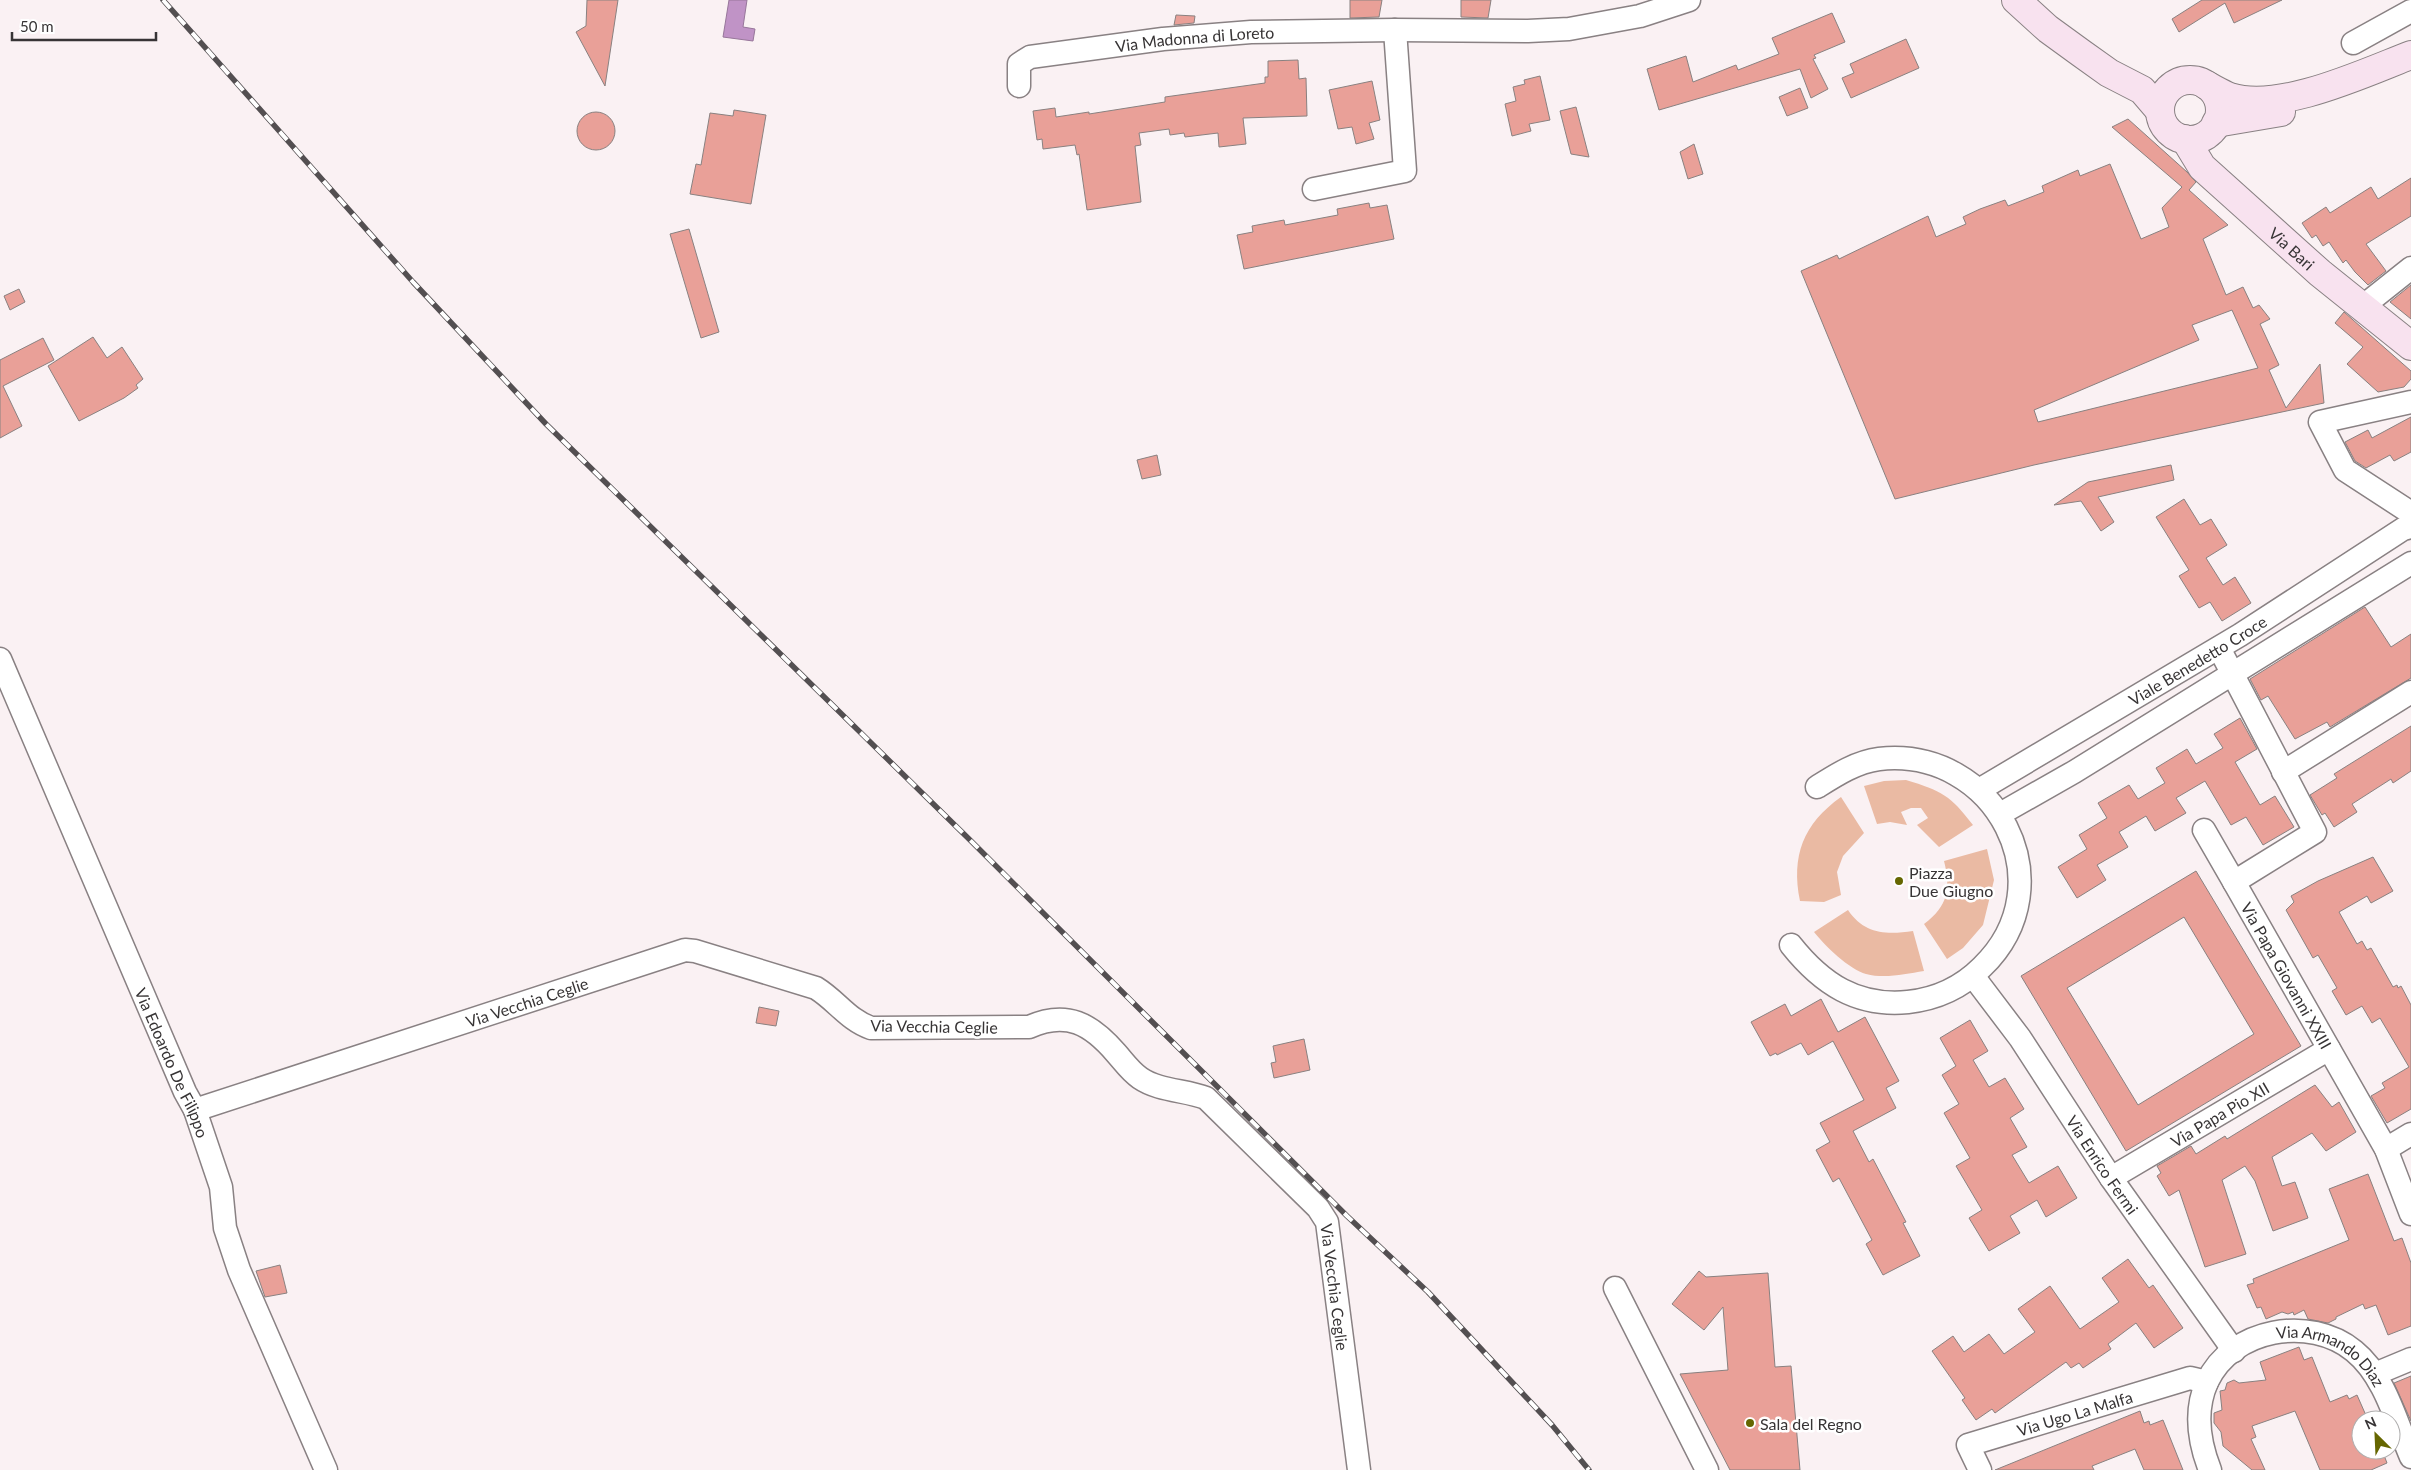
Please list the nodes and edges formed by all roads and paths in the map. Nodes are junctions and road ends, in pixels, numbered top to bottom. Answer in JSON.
{"nodes":[{"id":1,"x":1689,"y":0,"type":"edge"},
{"id":2,"x":2016,"y":0,"type":"edge"},
{"id":3,"x":2037,"y":0,"type":"edge"},
{"id":4,"x":2411,"y":11,"type":"edge"},
{"id":5,"x":1395,"y":30,"type":"junction"},
{"id":6,"x":2353,"y":43,"type":"dead end"},
{"id":7,"x":2411,"y":55,"type":"edge"},
{"id":8,"x":2411,"y":71,"type":"edge"},
{"id":9,"x":2176,"y":84,"type":"junction"},
{"id":10,"x":2206,"y":85,"type":"junction"},
{"id":11,"x":1020,"y":86,"type":"dead end"},
{"id":12,"x":2160,"y":110,"type":"junction"},
{"id":13,"x":2204,"y":132,"type":"junction"},
{"id":14,"x":1314,"y":189,"type":"dead end"},
{"id":15,"x":2411,"y":268,"type":"edge"},
{"id":16,"x":2362,"y":307,"type":"junction"},
{"id":17,"x":2411,"y":346,"type":"edge"},
{"id":18,"x":2411,"y":402,"type":"edge"},
{"id":19,"x":2411,"y":513,"type":"edge"},
{"id":20,"x":2411,"y":527,"type":"edge"},
{"id":21,"x":2411,"y":563,"type":"edge"},
{"id":22,"x":2218,"y":648,"type":"junction"},
{"id":23,"x":0,"y":659,"type":"edge"},
{"id":24,"x":2232,"y":673,"type":"junction"},
{"id":25,"x":2411,"y":692,"type":"edge"},
{"id":26,"x":2283,"y":772,"type":"junction"},
{"id":27,"x":1817,"y":787,"type":"dead end"},
{"id":28,"x":1979,"y":790,"type":"junction"},
{"id":29,"x":2000,"y":814,"type":"junction"},
{"id":30,"x":2204,"y":830,"type":"dead end"},
{"id":31,"x":2234,"y":882,"type":"junction"},
{"id":32,"x":1791,"y":945,"type":"dead end"},
{"id":33,"x":1973,"y":976,"type":"junction"},
{"id":34,"x":2329,"y":1049,"type":"junction"},
{"id":35,"x":195,"y":1110,"type":"junction"},
{"id":36,"x":2411,"y":1134,"type":"edge"},
{"id":37,"x":2386,"y":1149,"type":"junction"},
{"id":38,"x":2111,"y":1178,"type":"junction"},
{"id":39,"x":2411,"y":1214,"type":"edge"},
{"id":40,"x":1615,"y":1288,"type":"dead end"},
{"id":41,"x":2234,"y":1351,"type":"junction"},
{"id":42,"x":2411,"y":1359,"type":"edge"},
{"id":43,"x":2375,"y":1374,"type":"junction"},
{"id":44,"x":2207,"y":1382,"type":"junction"},
{"id":45,"x":2411,"y":1457,"type":"edge"},
{"id":46,"x":326,"y":1470,"type":"edge"},
{"id":47,"x":1359,"y":1470,"type":"edge"},
{"id":48,"x":1706,"y":1470,"type":"edge"},
{"id":49,"x":1980,"y":1470,"type":"edge"},
{"id":50,"x":2210,"y":1470,"type":"edge"}],
"edges":[{"from":1,"to":5,"type":"street","name":"Via Madonna di Loreto"},
{"from":2,"to":12,"type":"main road"},
{"from":3,"to":9,"type":"main road"},
{"from":4,"to":6,"type":"street"},
{"from":5,"to":11,"type":"street","name":"Via Madonna di Loreto"},
{"from":5,"to":14,"type":"street"},
{"from":7,"to":10,"type":"main road"},
{"from":8,"to":13,"type":"main road"},
{"from":9,"to":10,"type":"main road"},
{"from":9,"to":12,"type":"main road"},
{"from":10,"to":13,"type":"main road"},
{"from":12,"to":13,"type":"main road"},
{"from":13,"to":16,"type":"main road","name":"Via Bari"},
{"from":15,"to":16,"type":"street"},
{"from":16,"to":17,"type":"main road","name":"Via Bari"},
{"from":18,"to":19,"type":"street"},
{"from":20,"to":22,"type":"street","name":"Viale Benedetto Croce"},
{"from":21,"to":24,"type":"street","name":"Viale Benedetto Croce"},
{"from":22,"to":24,"type":"street"},
{"from":22,"to":28,"type":"street","name":"Viale Benedetto Croce"},
{"from":23,"to":35,"type":"street","name":"Via Edoardo De Filippo"},
{"from":24,"to":26,"type":"street"},
{"from":24,"to":29,"type":"street","name":"Viale Benedetto Croce"},
{"from":25,"to":26,"type":"street"},
{"from":26,"to":31,"type":"street"},
{"from":27,"to":28,"type":"street"},
{"from":28,"to":29,"type":"street"},
{"from":29,"to":33,"type":"street"},
{"from":30,"to":31,"type":"street","name":"Via Papa Giovanni XXIII"},
{"from":31,"to":34,"type":"street","name":"Via Papa Giovanni XXIII"},
{"from":32,"to":33,"type":"street"},
{"from":33,"to":38,"type":"street","name":"Via Enrico Fermi"},
{"from":34,"to":37,"type":"street","name":"Via Papa Giovanni XXIII"},
{"from":34,"to":38,"type":"street","name":"Via Papa Pio XII"},
{"from":35,"to":46,"type":"street","name":"Via Edoardo De Filippo"},
{"from":35,"to":47,"type":"street","name":"Via Vecchia Ceglie"},
{"from":36,"to":37,"type":"street"},
{"from":37,"to":39,"type":"street","name":"Via Papa Giovanni XXIII"},
{"from":38,"to":41,"type":"street","name":"Via Enrico Fermi"},
{"from":40,"to":48,"type":"street"},
{"from":41,"to":43,"type":"street","name":"Via Armando Diaz"},
{"from":41,"to":44,"type":"street","name":"Via Armando Diaz"},
{"from":42,"to":43,"type":"street"},
{"from":43,"to":45,"type":"street","name":"Via Armando Diaz"},
{"from":44,"to":49,"type":"street","name":"Via Ugo La Malfa"},
{"from":44,"to":50,"type":"street"}]}
